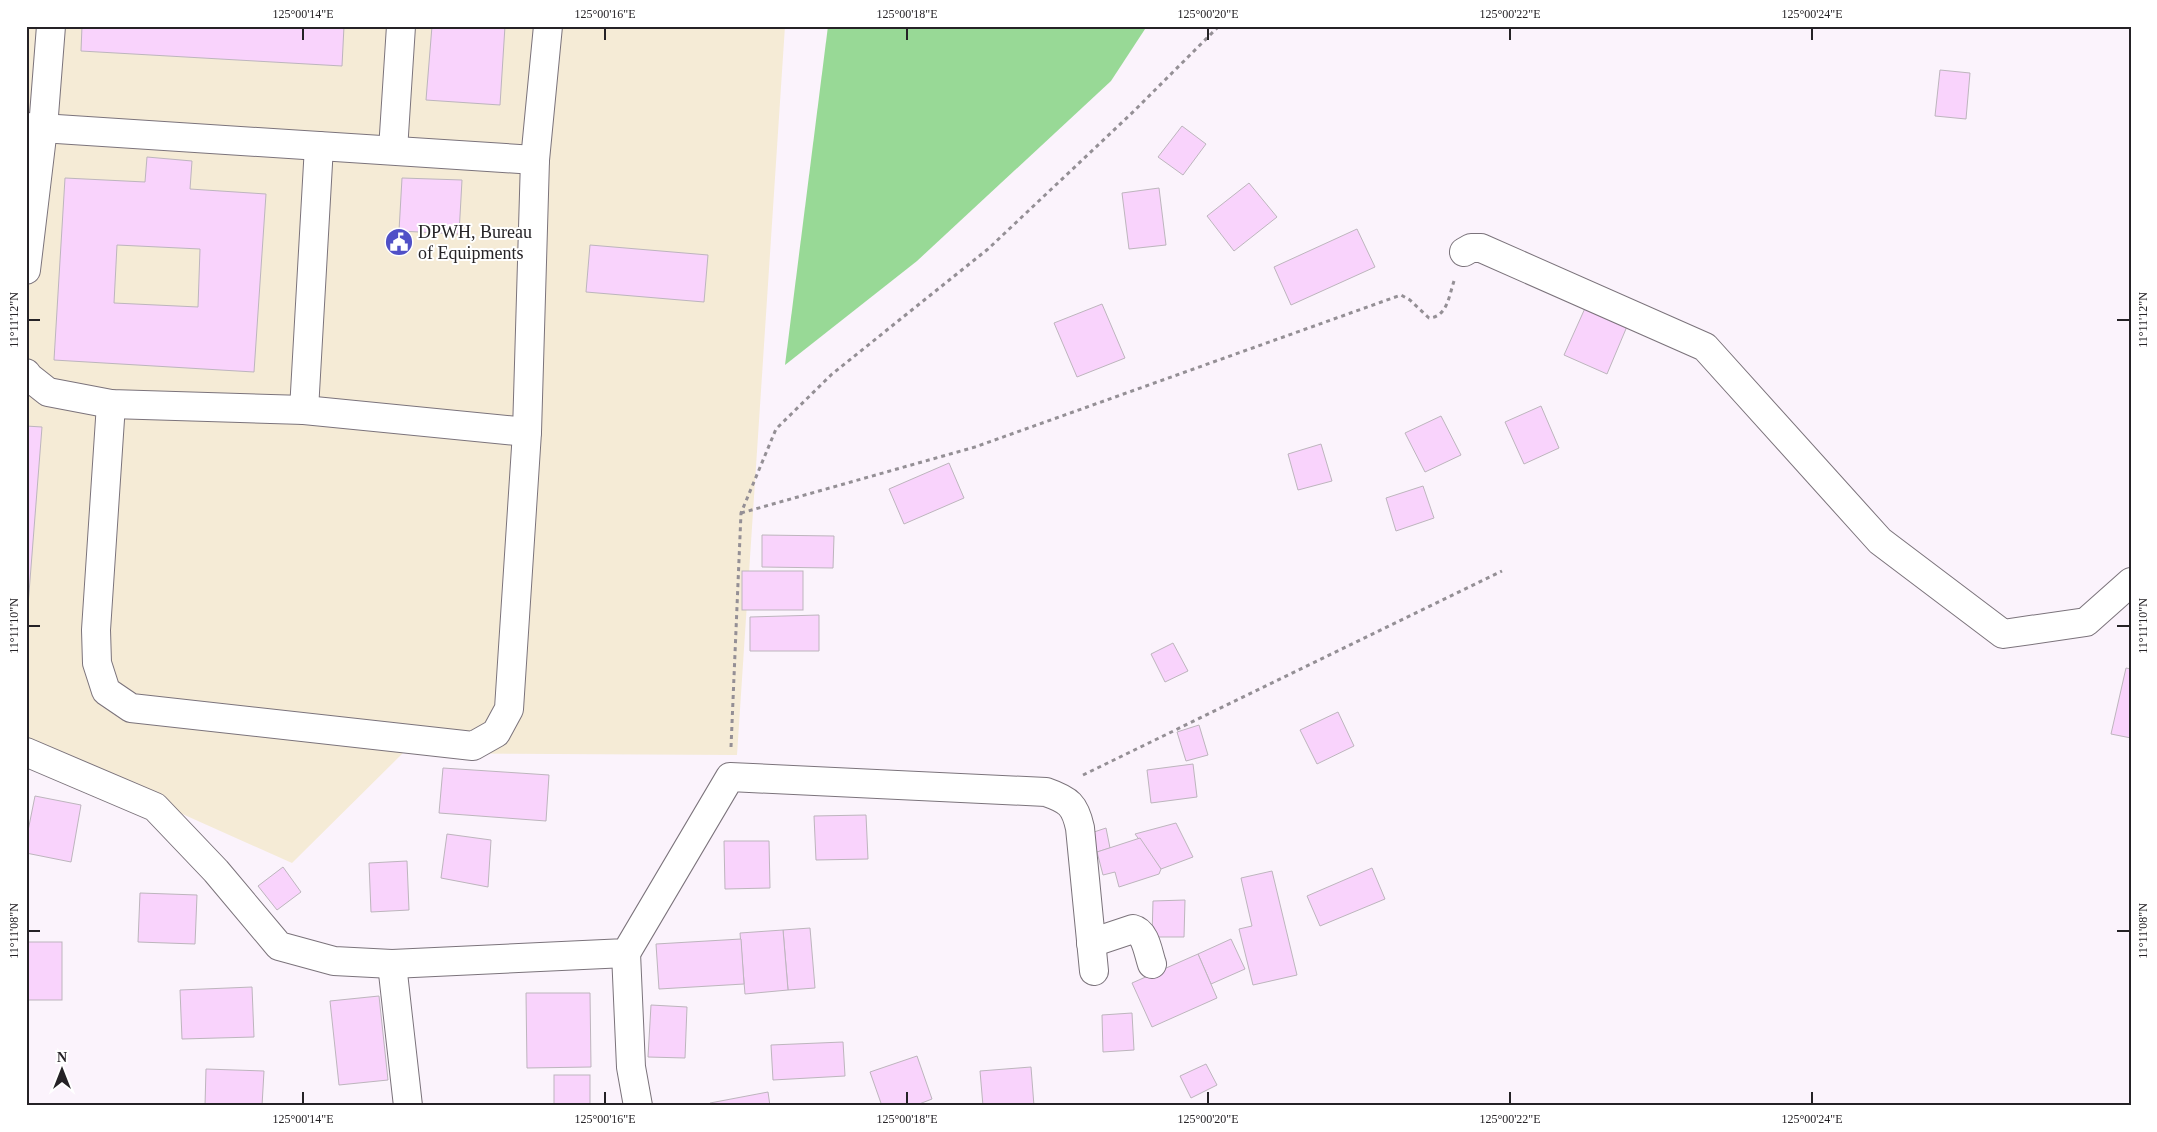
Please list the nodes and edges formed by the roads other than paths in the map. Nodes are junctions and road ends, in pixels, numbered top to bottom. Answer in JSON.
{"nodes":[{"id":1,"x":51,"y":26,"type":"edge"},
{"id":2,"x":401,"y":26,"type":"edge"},
{"id":3,"x":548,"y":26,"type":"edge"},
{"id":4,"x":35,"y":128,"type":"edge"},
{"id":5,"x":319,"y":146,"type":"junction"},
{"id":6,"x":393,"y":150,"type":"junction"},
{"id":7,"x":535,"y":160,"type":"junction"},
{"id":8,"x":1464,"y":252,"type":"road end"},
{"id":9,"x":26,"y":270,"type":"edge"},
{"id":10,"x":26,"y":373,"type":"edge"},
{"id":11,"x":111,"y":404,"type":"junction"},
{"id":12,"x":304,"y":410,"type":"junction"},
{"id":13,"x":527,"y":432,"type":"junction"},
{"id":14,"x":2131,"y":582,"type":"edge"},
{"id":15,"x":26,"y":752,"type":"edge"},
{"id":16,"x":1091,"y":943,"type":"junction"},
{"id":17,"x":626,"y":953,"type":"junction"},
{"id":18,"x":392,"y":964,"type":"junction"},
{"id":19,"x":1152,"y":964,"type":"dead end"},
{"id":20,"x":1094,"y":971,"type":"dead end"},
{"id":21,"x":408,"y":1106,"type":"edge"},
{"id":22,"x":638,"y":1106,"type":"edge"}],
"edges":[{"from":1,"to":4,"type":"street"},
{"from":2,"to":6,"type":"street"},
{"from":3,"to":7,"type":"street"},
{"from":4,"to":5,"type":"street"},
{"from":4,"to":9,"type":"street"},
{"from":5,"to":6,"type":"street"},
{"from":5,"to":12,"type":"street"},
{"from":6,"to":7,"type":"street"},
{"from":7,"to":13,"type":"street"},
{"from":8,"to":14,"type":"street"},
{"from":10,"to":11,"type":"street"},
{"from":11,"to":12,"type":"street"},
{"from":11,"to":13,"type":"street"},
{"from":12,"to":13,"type":"street"},
{"from":15,"to":18,"type":"street"},
{"from":16,"to":17,"type":"street"},
{"from":16,"to":19,"type":"street"},
{"from":16,"to":20,"type":"street"},
{"from":17,"to":18,"type":"street"},
{"from":17,"to":22,"type":"street"},
{"from":18,"to":21,"type":"street"}]}
